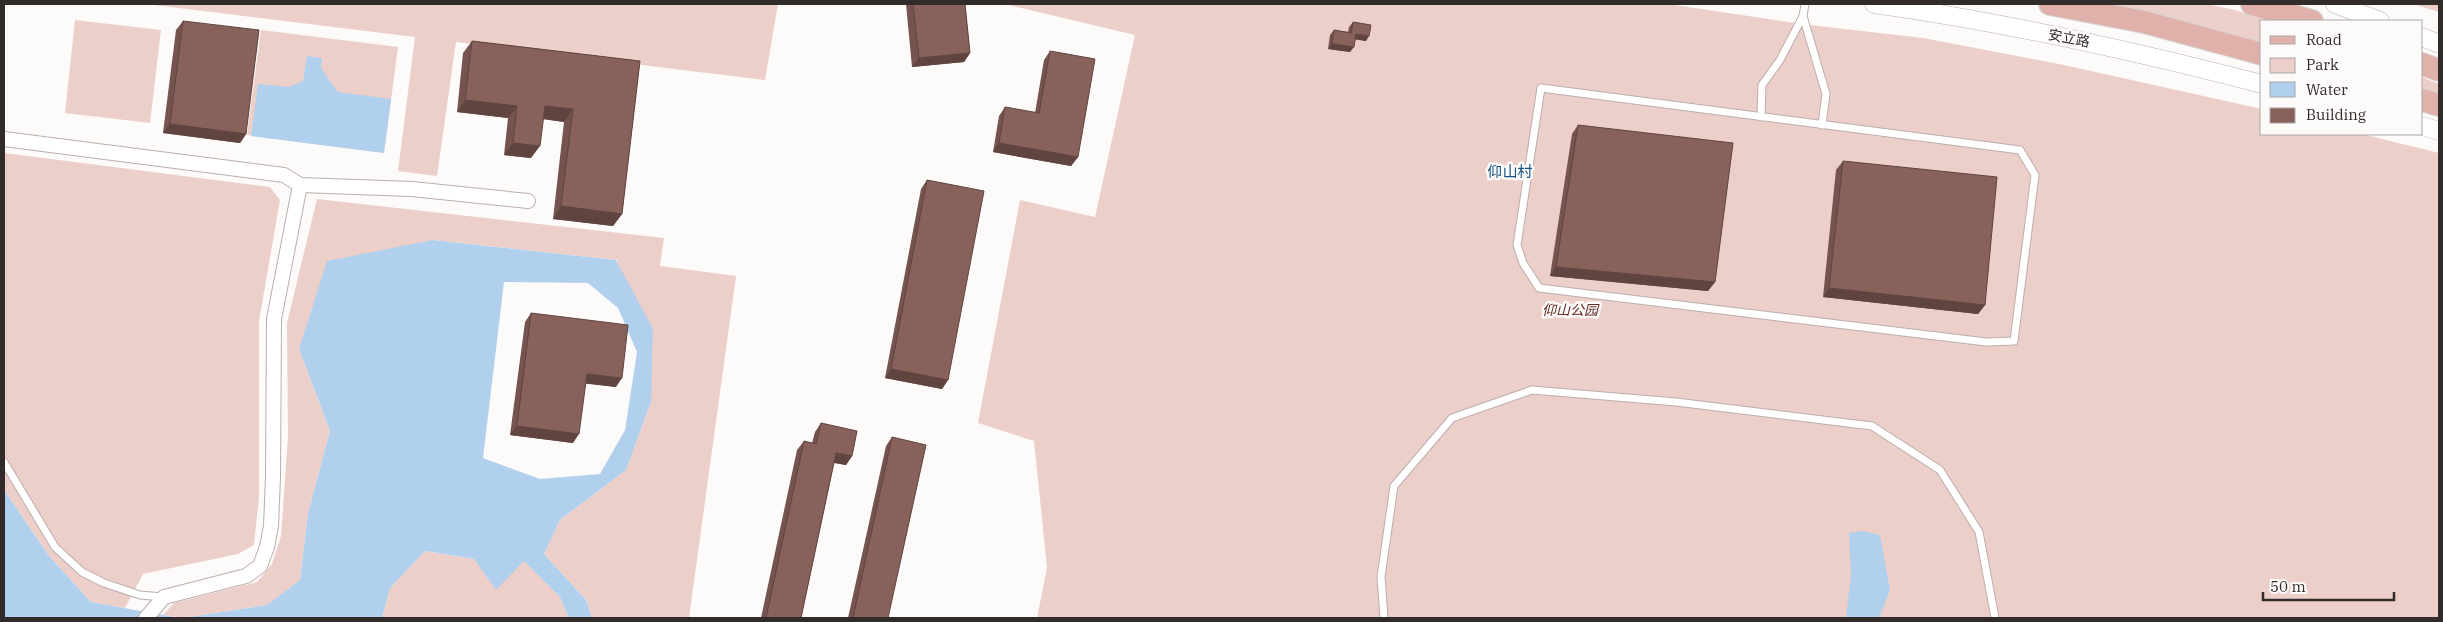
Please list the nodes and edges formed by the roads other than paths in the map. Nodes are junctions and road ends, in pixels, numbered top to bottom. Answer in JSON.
{"nodes":[{"id":1,"x":1805,"y":4,"type":"edge"},
{"id":2,"x":1874,"y":4,"type":"edge"},
{"id":3,"x":2050,"y":4,"type":"edge"},
{"id":4,"x":2252,"y":4,"type":"edge"},
{"id":5,"x":2335,"y":4,"type":"edge"},
{"id":6,"x":1803,"y":16,"type":"junction"},
{"id":7,"x":2308,"y":20,"type":"edge"},
{"id":8,"x":2377,"y":20,"type":"edge"},
{"id":9,"x":2423,"y":37,"type":"edge"},
{"id":10,"x":2439,"y":44,"type":"edge"},
{"id":11,"x":2260,"y":53,"type":"edge"},
{"id":12,"x":2423,"y":64,"type":"edge"},
{"id":13,"x":2439,"y":70,"type":"edge"},
{"id":14,"x":2260,"y":83,"type":"edge"},
{"id":15,"x":2423,"y":100,"type":"edge"},
{"id":16,"x":2439,"y":105,"type":"edge"},
{"id":17,"x":1761,"y":116,"type":"junction"},
{"id":18,"x":1822,"y":125,"type":"junction"},
{"id":19,"x":2423,"y":126,"type":"edge"},
{"id":20,"x":2439,"y":131,"type":"edge"},
{"id":21,"x":4,"y":139,"type":"edge"},
{"id":22,"x":300,"y":185,"type":"junction"},
{"id":23,"x":528,"y":202,"type":"dead end"},
{"id":24,"x":4,"y":462,"type":"edge"},
{"id":25,"x":164,"y":597,"type":"junction"},
{"id":26,"x":150,"y":613,"type":"edge"},
{"id":27,"x":1384,"y":618,"type":"edge"},
{"id":28,"x":1995,"y":618,"type":"edge"}],
"edges":[{"from":1,"to":6,"type":"lane"},
{"from":2,"to":14,"type":"street","name":"安立路"},
{"from":3,"to":11,"type":"main road"},
{"from":4,"to":7,"type":"main road"},
{"from":5,"to":8,"type":"street"},
{"from":6,"to":17,"type":"lane"},
{"from":6,"to":18,"type":"lane"},
{"from":9,"to":10,"type":"street"},
{"from":12,"to":13,"type":"main road"},
{"from":15,"to":16,"type":"main road"},
{"from":17,"to":18,"type":"lane"},
{"from":17,"to":18,"type":"lane"},
{"from":19,"to":20,"type":"street"},
{"from":21,"to":22,"type":"street"},
{"from":22,"to":23,"type":"street"},
{"from":22,"to":25,"type":"street"},
{"from":24,"to":25,"type":"lane"},
{"from":25,"to":26,"type":"street"},
{"from":27,"to":28,"type":"lane"}]}
